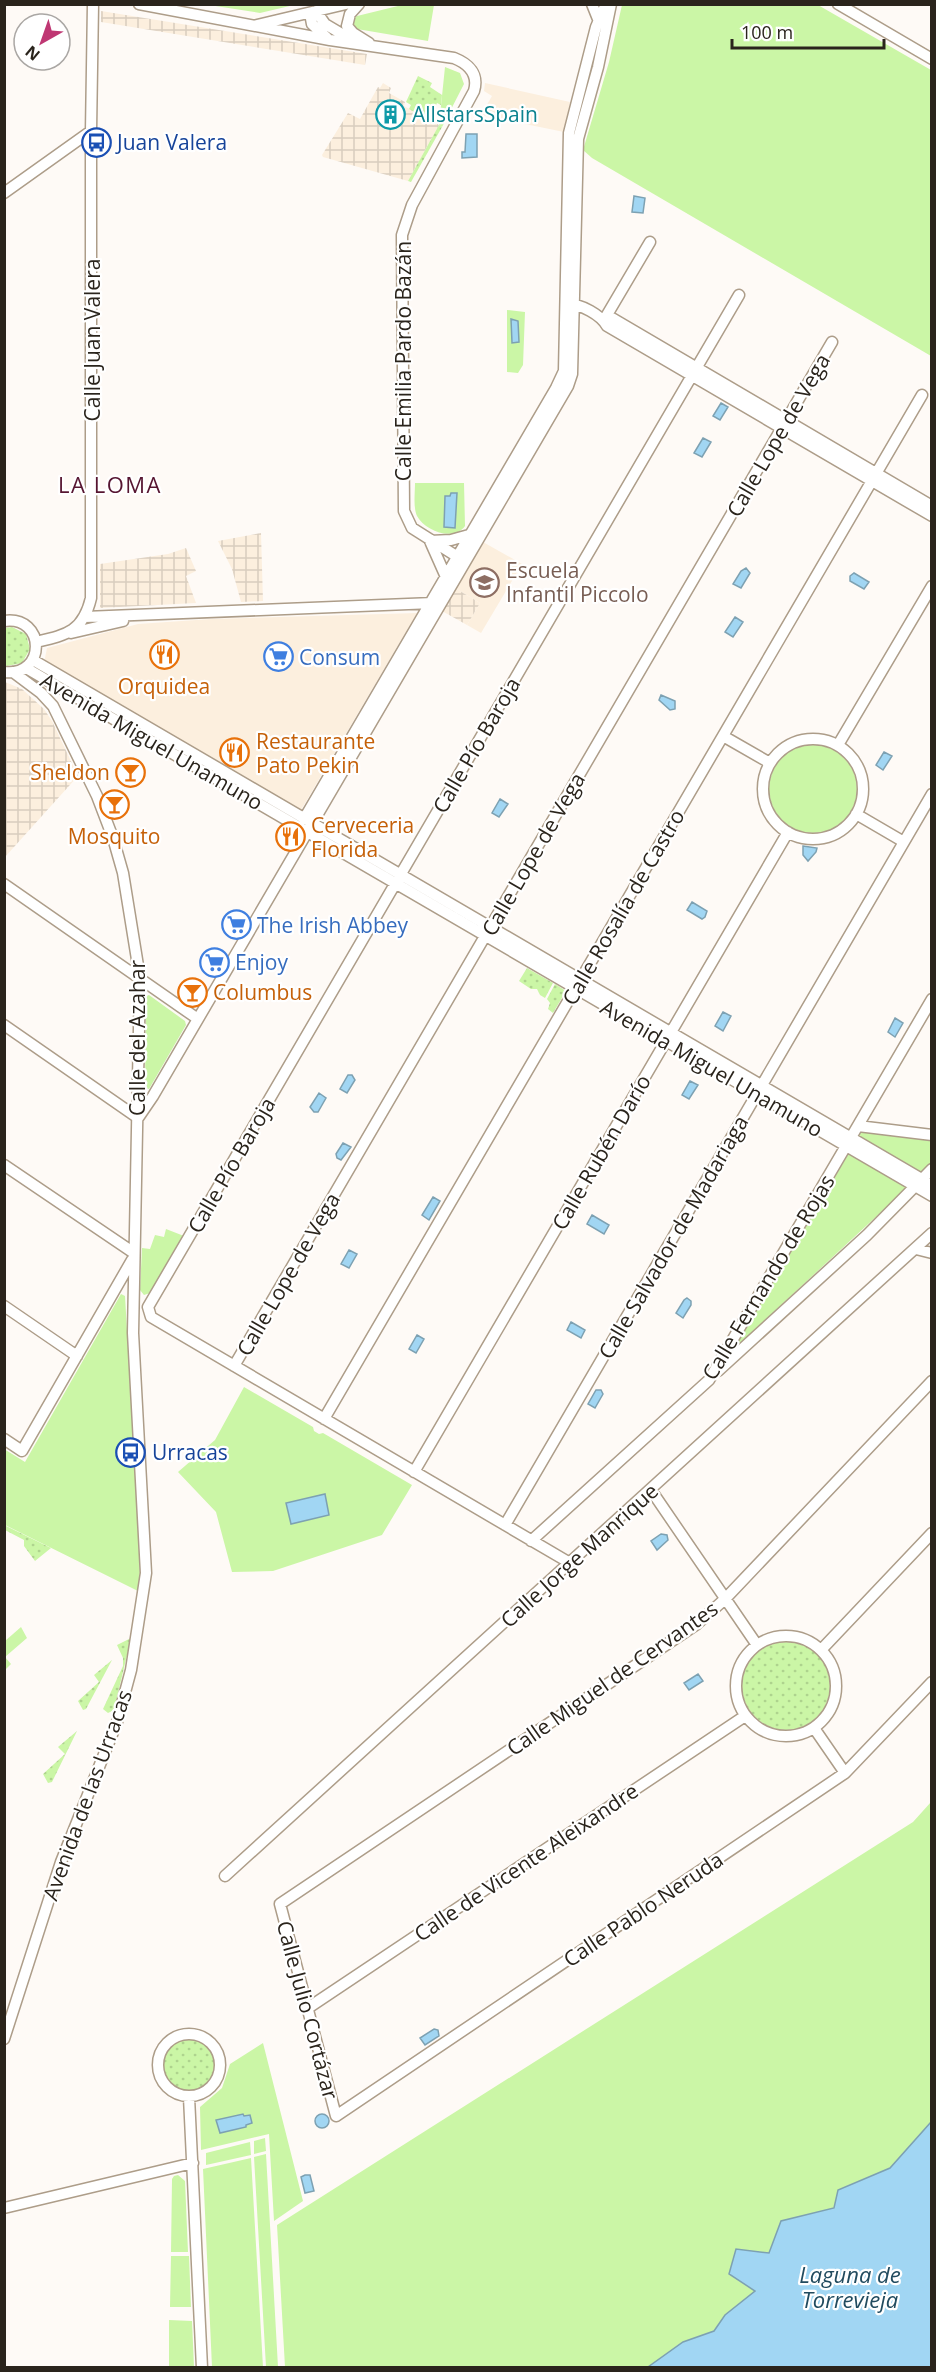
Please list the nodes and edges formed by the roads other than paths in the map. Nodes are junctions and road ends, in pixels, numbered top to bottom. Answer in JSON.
{"nodes":[{"id":1,"x":93,"y":4,"type":"edge"},
{"id":2,"x":139,"y":4,"type":"edge"},
{"id":3,"x":346,"y":4,"type":"edge"},
{"id":4,"x":359,"y":4,"type":"edge"},
{"id":5,"x":592,"y":4,"type":"edge"},
{"id":6,"x":606,"y":4,"type":"edge"},
{"id":7,"x":611,"y":4,"type":"edge"},
{"id":8,"x":838,"y":4,"type":"edge"},
{"id":9,"x":313,"y":12,"type":"junction"},
{"id":10,"x":598,"y":19,"type":"junction"},
{"id":11,"x":254,"y":26,"type":"junction"},
{"id":12,"x":330,"y":40,"type":"junction"},
{"id":13,"x":372,"y":46,"type":"junction"},
{"id":14,"x":932,"y":59,"type":"edge"},
{"id":15,"x":91,"y":131,"type":"junction"},
{"id":16,"x":4,"y":193,"type":"edge"},
{"id":17,"x":650,"y":242,"type":"dead end"},
{"id":18,"x":739,"y":295,"type":"dead end"},
{"id":19,"x":569,"y":304,"type":"junction"},
{"id":20,"x":604,"y":320,"type":"junction"},
{"id":21,"x":832,"y":342,"type":"dead end"},
{"id":22,"x":694,"y":372,"type":"junction"},
{"id":23,"x":922,"y":395,"type":"dead end"},
{"id":24,"x":784,"y":424,"type":"junction"},
{"id":25,"x":874,"y":477,"type":"junction"},
{"id":26,"x":932,"y":506,"type":"edge"},
{"id":27,"x":932,"y":516,"type":"edge"},
{"id":28,"x":469,"y":535,"type":"junction"},
{"id":29,"x":430,"y":541,"type":"junction"},
{"id":30,"x":460,"y":559,"type":"junction"},
{"id":31,"x":446,"y":577,"type":"junction"},
{"id":32,"x":932,"y":586,"type":"edge"},
{"id":33,"x":435,"y":603,"type":"junction"},
{"id":34,"x":162,"y":615,"type":"junction"},
{"id":35,"x":85,"y":617,"type":"junction"},
{"id":36,"x":4,"y":621,"type":"edge"},
{"id":37,"x":68,"y":634,"type":"junction"},
{"id":38,"x":36,"y":642,"type":"junction"},
{"id":39,"x":29,"y":664,"type":"junction"},
{"id":40,"x":9,"y":672,"type":"edge"},
{"id":41,"x":723,"y":736,"type":"junction"},
{"id":42,"x":838,"y":745,"type":"junction"},
{"id":43,"x":770,"y":764,"type":"junction"},
{"id":44,"x":932,"y":794,"type":"edge"},
{"id":45,"x":856,"y":814,"type":"junction"},
{"id":46,"x":308,"y":824,"type":"junction"},
{"id":47,"x":788,"y":832,"type":"junction"},
{"id":48,"x":904,"y":842,"type":"junction"},
{"id":49,"x":398,"y":879,"type":"junction"},
{"id":50,"x":4,"y":884,"type":"edge"},
{"id":51,"x":488,"y":932,"type":"junction"},
{"id":52,"x":140,"y":978,"type":"junction"},
{"id":53,"x":578,"y":984,"type":"junction"},
{"id":54,"x":932,"y":999,"type":"edge"},
{"id":55,"x":198,"y":1019,"type":"junction"},
{"id":56,"x":4,"y":1025,"type":"edge"},
{"id":57,"x":669,"y":1037,"type":"junction"},
{"id":58,"x":759,"y":1090,"type":"junction"},
{"id":59,"x":138,"y":1118,"type":"junction"},
{"id":60,"x":858,"y":1126,"type":"junction"},
{"id":61,"x":932,"y":1135,"type":"edge"},
{"id":62,"x":848,"y":1142,"type":"junction"},
{"id":63,"x":4,"y":1165,"type":"edge"},
{"id":64,"x":932,"y":1169,"type":"edge"},
{"id":65,"x":923,"y":1183,"type":"edge"},
{"id":66,"x":932,"y":1196,"type":"edge"},
{"id":67,"x":932,"y":1233,"type":"edge"},
{"id":68,"x":916,"y":1249,"type":"junction"},
{"id":69,"x":932,"y":1253,"type":"edge"},
{"id":70,"x":134,"y":1256,"type":"junction"},
{"id":71,"x":133,"y":1299,"type":"junction"},
{"id":72,"x":150,"y":1304,"type":"junction"},
{"id":73,"x":4,"y":1306,"type":"edge"},
{"id":74,"x":77,"y":1356,"type":"junction"},
{"id":75,"x":234,"y":1366,"type":"junction"},
{"id":76,"x":709,"y":1380,"type":"junction"},
{"id":77,"x":932,"y":1382,"type":"edge"},
{"id":78,"x":324,"y":1419,"type":"junction"},
{"id":79,"x":4,"y":1439,"type":"edge"},
{"id":80,"x":414,"y":1472,"type":"junction"},
{"id":81,"x":651,"y":1490,"type":"junction"},
{"id":82,"x":505,"y":1525,"type":"junction"},
{"id":83,"x":932,"y":1533,"type":"edge"},
{"id":84,"x":531,"y":1540,"type":"junction"},
{"id":85,"x":570,"y":1563,"type":"junction"},
{"id":86,"x":726,"y":1599,"type":"junction"},
{"id":87,"x":757,"y":1645,"type":"junction"},
{"id":88,"x":821,"y":1650,"type":"junction"},
{"id":89,"x":932,"y":1682,"type":"edge"},
{"id":90,"x":745,"y":1716,"type":"junction"},
{"id":91,"x":814,"y":1728,"type":"junction"},
{"id":92,"x":845,"y":1773,"type":"junction"},
{"id":93,"x":225,"y":1876,"type":"dead end"},
{"id":94,"x":280,"y":1904,"type":"joint"},
{"id":95,"x":308,"y":2008,"type":"junction"},
{"id":96,"x":4,"y":2039,"type":"edge"},
{"id":97,"x":190,"y":2102,"type":"junction"},
{"id":98,"x":336,"y":2116,"type":"joint"},
{"id":99,"x":193,"y":2163,"type":"junction"},
{"id":100,"x":4,"y":2208,"type":"edge"},
{"id":101,"x":202,"y":2367,"type":"edge"}],
"edges":[{"from":1,"to":15,"type":"street","name":"Calle Juan Valera"},
{"from":2,"to":11,"type":"street"},
{"from":3,"to":9,"type":"street"},
{"from":4,"to":13,"type":"street"},
{"from":5,"to":10,"type":"street"},
{"from":6,"to":10,"type":"street"},
{"from":7,"to":19,"type":"street"},
{"from":8,"to":14,"type":"street"},
{"from":9,"to":11,"type":"street"},
{"from":9,"to":12,"type":"street"},
{"from":9,"to":13,"type":"street"},
{"from":10,"to":19,"type":"street"},
{"from":11,"to":12,"type":"street"},
{"from":12,"to":13,"type":"street"},
{"from":13,"to":29,"type":"street","name":"Calle Emilia Pardo Bazán"},
{"from":15,"to":16,"type":"street"},
{"from":15,"to":35,"type":"street","name":"Calle Juan Valera"},
{"from":17,"to":20,"type":"street"},
{"from":18,"to":22,"type":"street","name":"Calle Pío Baroja"},
{"from":19,"to":20,"type":"street"},
{"from":19,"to":28,"type":"street"},
{"from":19,"to":30,"type":"street"},
{"from":20,"to":22,"type":"street"},
{"from":21,"to":24,"type":"street","name":"Calle Lope de Vega"},
{"from":22,"to":24,"type":"street"},
{"from":22,"to":49,"type":"street","name":"Calle Pío Baroja"},
{"from":23,"to":25,"type":"street","name":"Calle Rosalía de Castro"},
{"from":24,"to":25,"type":"street"},
{"from":24,"to":51,"type":"street","name":"Calle Lope de Vega"},
{"from":25,"to":26,"type":"street"},
{"from":25,"to":27,"type":"street"},
{"from":25,"to":41,"type":"street","name":"Calle Rosalía de Castro"},
{"from":28,"to":29,"type":"street"},
{"from":28,"to":30,"type":"street"},
{"from":29,"to":30,"type":"street","name":"Calle Emilia Pardo Bazán"},
{"from":29,"to":31,"type":"street"},
{"from":30,"to":31,"type":"street"},
{"from":30,"to":33,"type":"street"},
{"from":31,"to":33,"type":"street"},
{"from":32,"to":42,"type":"street"},
{"from":33,"to":34,"type":"street"},
{"from":33,"to":46,"type":"street"},
{"from":34,"to":35,"type":"street"},
{"from":34,"to":37,"type":"street"},
{"from":35,"to":37,"type":"street"},
{"from":36,"to":38,"type":"street"},
{"from":37,"to":38,"type":"street"},
{"from":38,"to":39,"type":"street"},
{"from":39,"to":40,"type":"street"},
{"from":39,"to":46,"type":"street","name":"Avenida Miguel Unamuno"},
{"from":40,"to":52,"type":"street","name":"Calle del Azahar"},
{"from":41,"to":43,"type":"street"},
{"from":41,"to":53,"type":"street","name":"Calle Rosalía de Castro"},
{"from":42,"to":43,"type":"street"},
{"from":42,"to":45,"type":"street"},
{"from":43,"to":47,"type":"street"},
{"from":44,"to":48,"type":"street","name":"Calle Salvador de Madariaga"},
{"from":45,"to":47,"type":"street"},
{"from":45,"to":48,"type":"street"},
{"from":46,"to":49,"type":"street","name":"Avenida Miguel Unamuno"},
{"from":46,"to":55,"type":"street"},
{"from":47,"to":57,"type":"street","name":"Calle Rubén Darío"},
{"from":48,"to":58,"type":"street","name":"Calle Salvador de Madariaga"},
{"from":49,"to":51,"type":"street","name":"Avenida Miguel Unamuno"},
{"from":49,"to":72,"type":"street","name":"Calle Pío Baroja"},
{"from":50,"to":52,"type":"street"},
{"from":51,"to":53,"type":"street","name":"Avenida Miguel Unamuno"},
{"from":51,"to":75,"type":"street","name":"Calle Lope de Vega"},
{"from":52,"to":55,"type":"street"},
{"from":52,"to":59,"type":"street","name":"Calle del Azahar"},
{"from":53,"to":57,"type":"street","name":"Avenida Miguel Unamuno"},
{"from":53,"to":78,"type":"street","name":"Calle Rosalía de Castro"},
{"from":54,"to":60,"type":"street","name":"Calle Fernando de Rojas"},
{"from":55,"to":59,"type":"street"},
{"from":56,"to":59,"type":"street"},
{"from":57,"to":58,"type":"street","name":"Avenida Miguel Unamuno"},
{"from":57,"to":80,"type":"street","name":"Calle Rubén Darío"},
{"from":58,"to":62,"type":"street","name":"Avenida Miguel Unamuno"},
{"from":58,"to":82,"type":"street","name":"Calle Salvador de Madariaga"},
{"from":59,"to":70,"type":"street","name":"Calle del Azahar"},
{"from":60,"to":61,"type":"street"},
{"from":60,"to":62,"type":"street","name":"Calle Fernando de Rojas"},
{"from":62,"to":65,"type":"street","name":"Avenida Miguel Unamuno"},
{"from":62,"to":76,"type":"street","name":"Calle Fernando de Rojas"},
{"from":63,"to":70,"type":"street"},
{"from":64,"to":65,"type":"street"},
{"from":65,"to":66,"type":"street","name":"Avenida Miguel Unamuno"},
{"from":65,"to":76,"type":"street"},
{"from":67,"to":68,"type":"street","name":"Calle Jorge Manrique"},
{"from":68,"to":69,"type":"street"},
{"from":68,"to":81,"type":"street","name":"Calle Jorge Manrique"},
{"from":70,"to":71,"type":"street","name":"Avenida de las Urracas"},
{"from":70,"to":74,"type":"street"},
{"from":71,"to":72,"type":"street"},
{"from":71,"to":96,"type":"street","name":"Avenida de las Urracas"},
{"from":72,"to":75,"type":"street"},
{"from":73,"to":74,"type":"street"},
{"from":74,"to":79,"type":"street"},
{"from":75,"to":78,"type":"street"},
{"from":76,"to":84,"type":"street","name":"Calle Fernando de Rojas"},
{"from":77,"to":86,"type":"street","name":"Calle Miguel de Cervantes"},
{"from":78,"to":80,"type":"street"},
{"from":80,"to":82,"type":"street"},
{"from":81,"to":85,"type":"street","name":"Calle Jorge Manrique"},
{"from":81,"to":86,"type":"street"},
{"from":82,"to":84,"type":"street"},
{"from":83,"to":88,"type":"street"},
{"from":84,"to":85,"type":"street"},
{"from":85,"to":93,"type":"street","name":"Calle Jorge Manrique"},
{"from":86,"to":87,"type":"street"},
{"from":86,"to":94,"type":"street","name":"Calle Miguel de Cervantes"},
{"from":87,"to":88,"type":"street"},
{"from":87,"to":90,"type":"street"},
{"from":88,"to":91,"type":"street"},
{"from":89,"to":92,"type":"street","name":"Calle Pablo Neruda"},
{"from":90,"to":91,"type":"street"},
{"from":90,"to":95,"type":"street","name":"Calle de Vicente Aleixandre"},
{"from":91,"to":92,"type":"street"},
{"from":92,"to":98,"type":"street","name":"Calle Pablo Neruda"},
{"from":94,"to":95,"type":"street","name":"Calle Julio Cortázar"},
{"from":95,"to":98,"type":"street","name":"Calle Julio Cortázar"},
{"from":97,"to":97,"type":"street"},
{"from":97,"to":99,"type":"street"},
{"from":99,"to":100,"type":"street"},
{"from":99,"to":101,"type":"street"}]}
